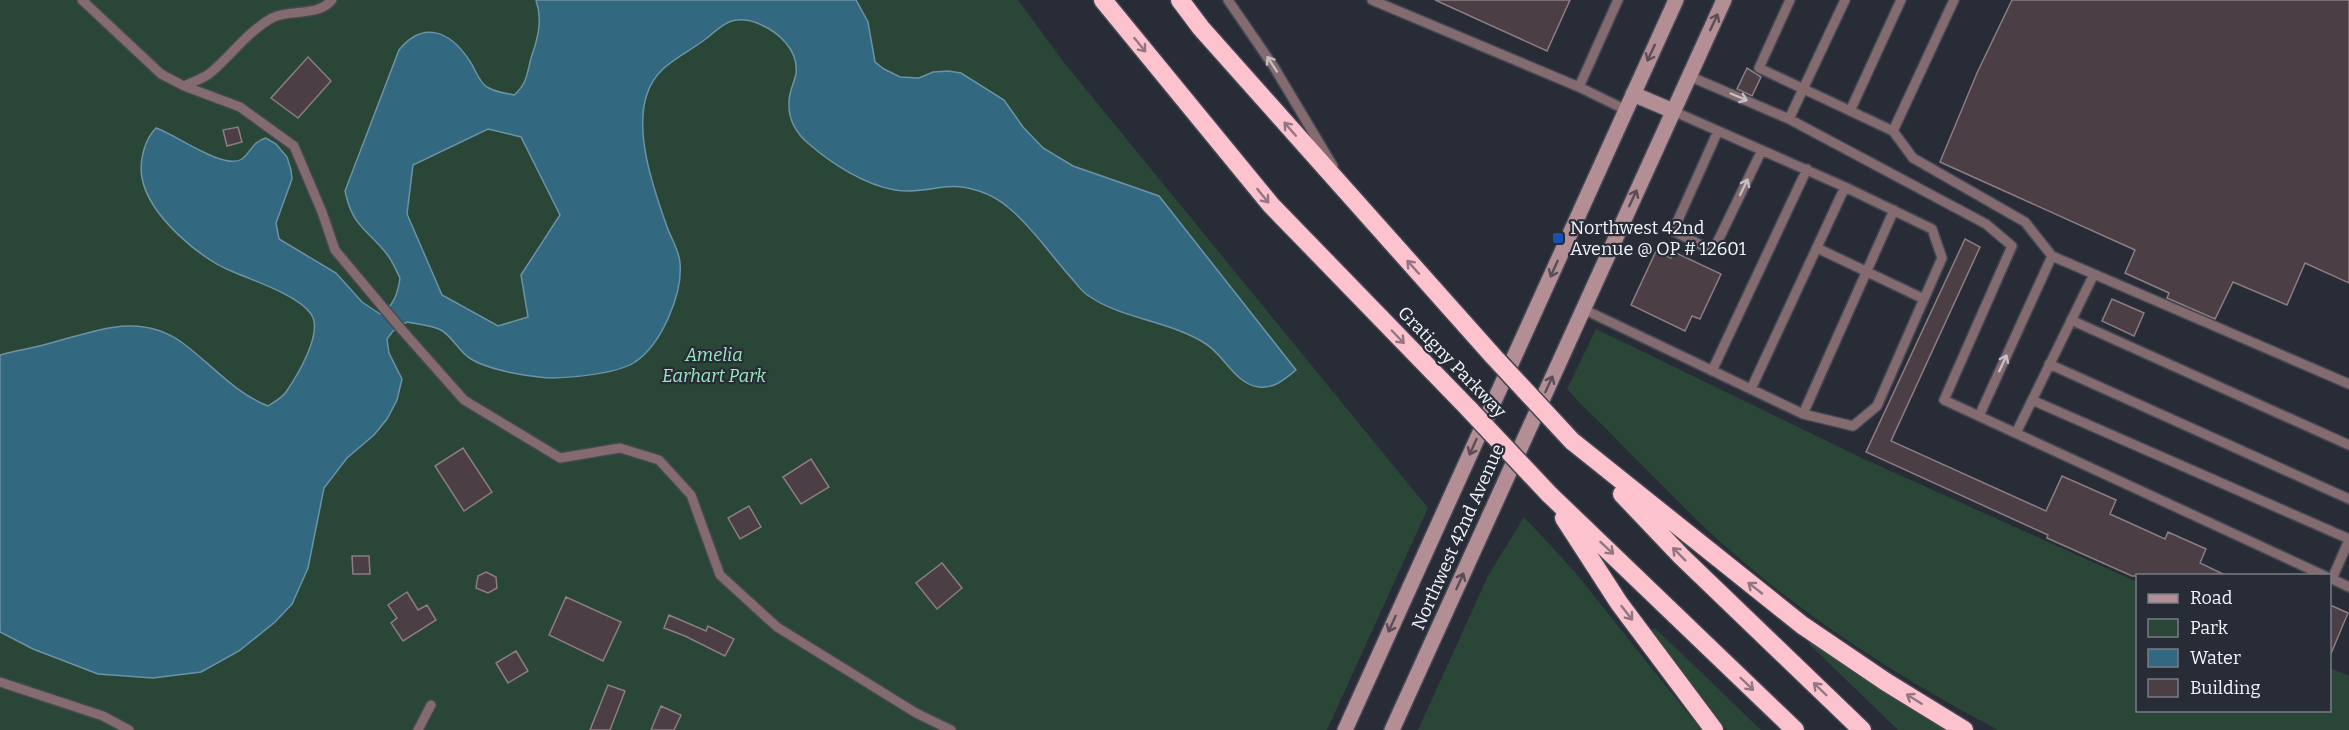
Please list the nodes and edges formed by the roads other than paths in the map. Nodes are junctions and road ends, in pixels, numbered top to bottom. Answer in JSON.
{"nodes":[{"id":1,"x":82,"y":0,"type":"edge"},
{"id":2,"x":332,"y":0,"type":"edge"},
{"id":3,"x":1103,"y":0,"type":"edge"},
{"id":4,"x":1180,"y":0,"type":"edge"},
{"id":5,"x":1228,"y":0,"type":"edge"},
{"id":6,"x":1372,"y":0,"type":"edge"},
{"id":7,"x":1618,"y":0,"type":"edge"},
{"id":8,"x":1676,"y":0,"type":"edge"},
{"id":9,"x":1724,"y":0,"type":"edge"},
{"id":10,"x":1790,"y":0,"type":"edge"},
{"id":11,"x":1845,"y":0,"type":"edge"},
{"id":12,"x":1901,"y":0,"type":"edge"},
{"id":13,"x":1954,"y":0,"type":"edge"},
{"id":14,"x":1689,"y":76,"type":"junction"},
{"id":15,"x":184,"y":86,"type":"junction"},
{"id":16,"x":1579,"y":87,"type":"junction"},
{"id":17,"x":1804,"y":89,"type":"junction"},
{"id":18,"x":1633,"y":94,"type":"junction"},
{"id":19,"x":1626,"y":110,"type":"junction"},
{"id":20,"x":1673,"y":111,"type":"junction"},
{"id":21,"x":1850,"y":111,"type":"junction"},
{"id":22,"x":1789,"y":119,"type":"junction"},
{"id":23,"x":1718,"y":131,"type":"junction"},
{"id":24,"x":1893,"y":131,"type":"junction"},
{"id":25,"x":1762,"y":150,"type":"junction"},
{"id":26,"x":1807,"y":169,"type":"junction"},
{"id":27,"x":1845,"y":187,"type":"junction"},
{"id":28,"x":1356,"y":204,"type":"junction"},
{"id":29,"x":1894,"y":210,"type":"junction"},
{"id":30,"x":1817,"y":248,"type":"junction"},
{"id":31,"x":2052,"y":256,"type":"junction"},
{"id":32,"x":1867,"y":271,"type":"junction"},
{"id":33,"x":2094,"y":274,"type":"junction"},
{"id":34,"x":1924,"y":299,"type":"junction"},
{"id":35,"x":1583,"y":309,"type":"junction"},
{"id":36,"x":2071,"y":320,"type":"junction"},
{"id":37,"x":2049,"y":364,"type":"junction"},
{"id":38,"x":1712,"y":371,"type":"junction"},
{"id":39,"x":2349,"y":384,"type":"edge"},
{"id":40,"x":1751,"y":389,"type":"junction"},
{"id":41,"x":2032,"y":400,"type":"junction"},
{"id":42,"x":1803,"y":414,"type":"junction"},
{"id":43,"x":1979,"y":416,"type":"junction"},
{"id":44,"x":2016,"y":433,"type":"junction"},
{"id":45,"x":1572,"y":441,"type":"junction"},
{"id":46,"x":2349,"y":445,"type":"edge"},
{"id":47,"x":1549,"y":494,"type":"junction"},
{"id":48,"x":2349,"y":499,"type":"edge"},
{"id":49,"x":2349,"y":540,"type":"edge"},
{"id":50,"x":2322,"y":574,"type":"edge"},
{"id":51,"x":2331,"y":574,"type":"edge"},
{"id":52,"x":2331,"y":578,"type":"edge"},
{"id":53,"x":2349,"y":587,"type":"edge"},
{"id":54,"x":0,"y":682,"type":"edge"},
{"id":55,"x":431,"y":705,"type":"dead end"},
{"id":56,"x":129,"y":730,"type":"edge"},
{"id":57,"x":418,"y":730,"type":"edge"},
{"id":58,"x":951,"y":730,"type":"edge"},
{"id":59,"x":1345,"y":730,"type":"edge"},
{"id":60,"x":1392,"y":730,"type":"edge"},
{"id":61,"x":1714,"y":730,"type":"edge"},
{"id":62,"x":1795,"y":730,"type":"edge"},
{"id":63,"x":1862,"y":730,"type":"edge"},
{"id":64,"x":1964,"y":730,"type":"edge"}],
"edges":[{"from":1,"to":15,"type":"lane"},
{"from":2,"to":15,"type":"lane"},
{"from":3,"to":47,"type":"highway","name":"Gratigny Parkway","one_way":true,"bridge":true},
{"from":28,"to":4,"type":"highway","name":"Gratigny Parkway","one_way":true},
{"from":28,"to":5,"type":"lane","one_way":true},
{"from":6,"to":16,"type":"lane"},
{"from":7,"to":16,"type":"lane"},
{"from":8,"to":18,"type":"main road","name":"Northwest 42nd Avenue","one_way":true},
{"from":14,"to":9,"type":"main road","name":"Northwest 42nd Avenue","one_way":true},
{"from":10,"to":17,"type":"lane"},
{"from":11,"to":17,"type":"lane"},
{"from":12,"to":21,"type":"lane"},
{"from":13,"to":24,"type":"lane"},
{"from":14,"to":20,"type":"main road","name":"Northwest 42nd Avenue"},
{"from":14,"to":22,"type":"lane","one_way":true},
{"from":15,"to":58,"type":"lane"},
{"from":16,"to":19,"type":"lane"},
{"from":17,"to":21,"type":"lane"},
{"from":17,"to":22,"type":"lane"},
{"from":18,"to":19,"type":"main road","name":"Northwest 42nd Avenue"},
{"from":18,"to":20,"type":"main road"},
{"from":19,"to":59,"type":"main road","name":"Northwest 42nd Avenue","one_way":true},
{"from":20,"to":23,"type":"lane"},
{"from":35,"to":20,"type":"main road","name":"Northwest 42nd Avenue","one_way":true},
{"from":21,"to":24,"type":"lane"},
{"from":22,"to":43,"type":"lane"},
{"from":23,"to":25,"type":"lane"},
{"from":23,"to":25,"type":"lane","one_way":true},
{"from":24,"to":31,"type":"lane"},
{"from":25,"to":26,"type":"lane"},
{"from":26,"to":27,"type":"lane"},
{"from":26,"to":38,"type":"lane"},
{"from":27,"to":29,"type":"lane"},
{"from":27,"to":30,"type":"lane"},
{"from":45,"to":28,"type":"highway","name":"Gratigny Parkway","one_way":true,"bridge":true},
{"from":29,"to":32,"type":"lane"},
{"from":29,"to":34,"type":"lane"},
{"from":30,"to":32,"type":"lane"},
{"from":30,"to":40,"type":"lane"},
{"from":31,"to":33,"type":"lane"},
{"from":43,"to":31,"type":"lane","one_way":true},
{"from":32,"to":34,"type":"lane"},
{"from":32,"to":42,"type":"lane"},
{"from":33,"to":36,"type":"lane"},
{"from":33,"to":39,"type":"lane"},
{"from":34,"to":42,"type":"lane"},
{"from":35,"to":38,"type":"lane"},
{"from":60,"to":35,"type":"main road","name":"Northwest 42nd Avenue","one_way":true},
{"from":36,"to":37,"type":"lane"},
{"from":36,"to":46,"type":"lane"},
{"from":37,"to":41,"type":"lane"},
{"from":37,"to":48,"type":"lane"},
{"from":38,"to":40,"type":"lane"},
{"from":40,"to":42,"type":"lane"},
{"from":41,"to":44,"type":"lane"},
{"from":41,"to":49,"type":"lane"},
{"from":43,"to":44,"type":"lane"},
{"from":44,"to":50,"type":"lane"},
{"from":63,"to":45,"type":"highway","name":"Gratigny Parkway","one_way":true},
{"from":64,"to":45,"type":"highway","one_way":true},
{"from":47,"to":61,"type":"highway","one_way":true},
{"from":47,"to":62,"type":"highway","name":"Gratigny Parkway","one_way":true},
{"from":49,"to":51,"type":"lane"},
{"from":52,"to":53,"type":"lane"},
{"from":54,"to":56,"type":"lane"},
{"from":55,"to":57,"type":"lane"}]}
